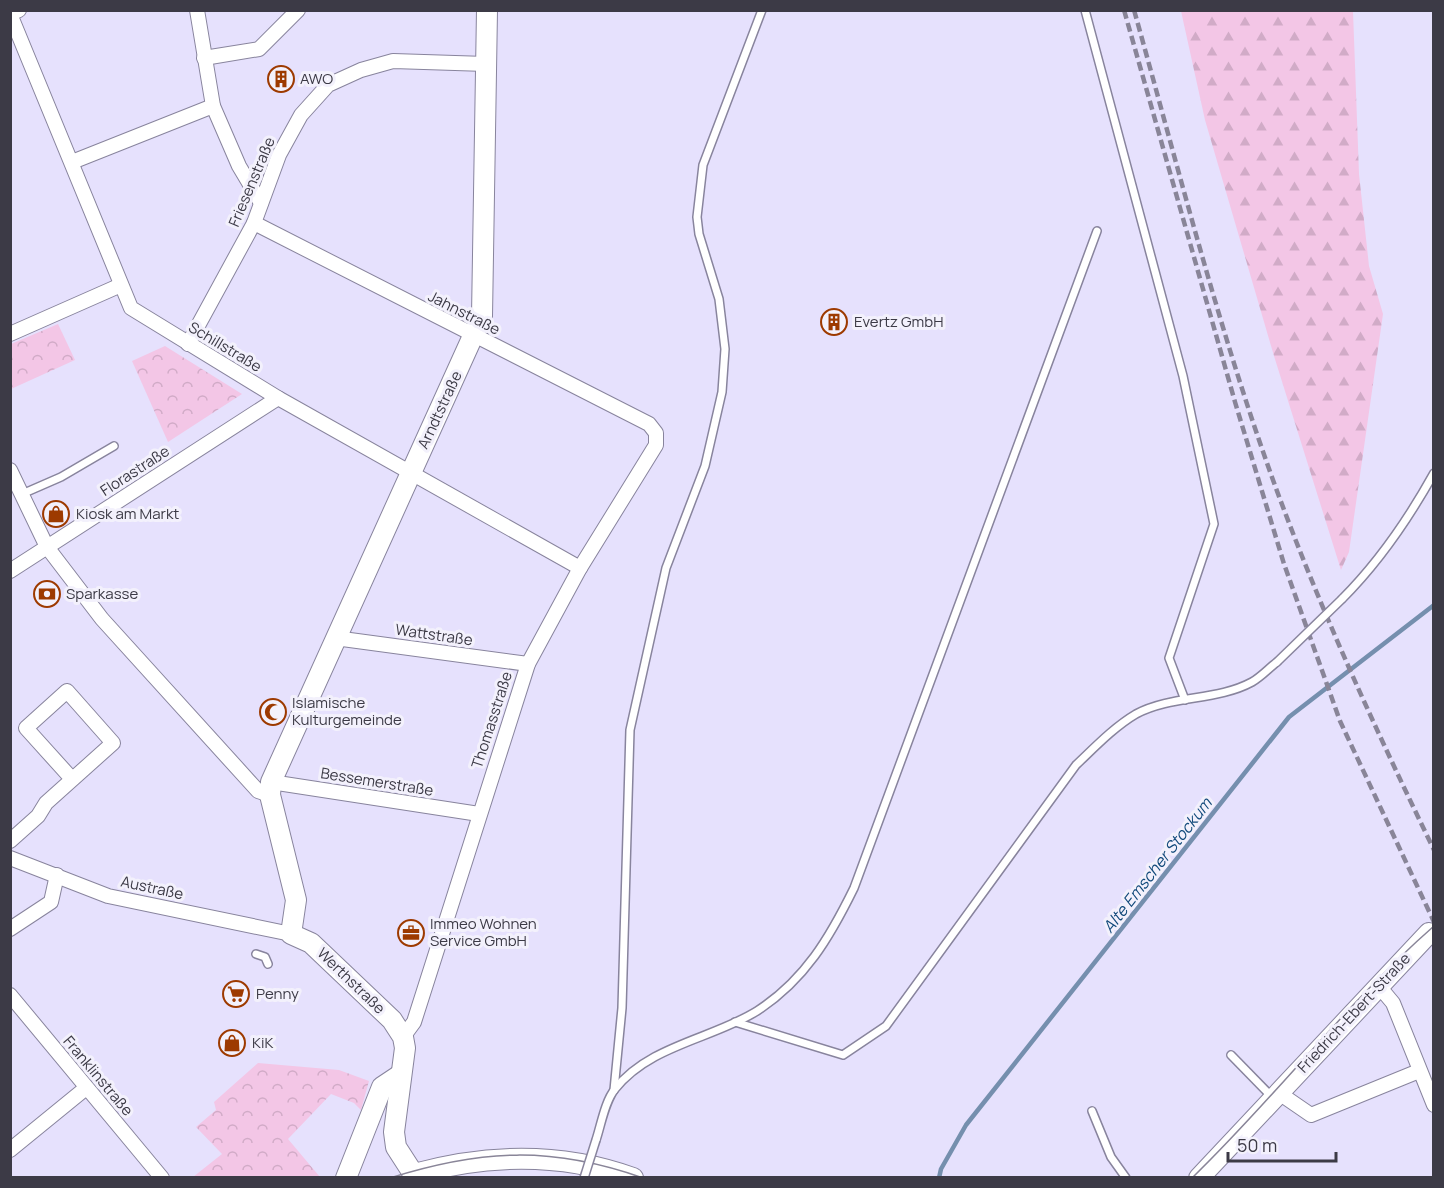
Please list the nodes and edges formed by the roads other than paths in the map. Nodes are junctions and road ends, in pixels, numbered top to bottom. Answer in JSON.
{"nodes":[{"id":1,"x":19,"y":10,"type":"edge"},
{"id":2,"x":196,"y":10,"type":"edge"},
{"id":3,"x":298,"y":10,"type":"edge"},
{"id":4,"x":487,"y":10,"type":"edge"},
{"id":5,"x":762,"y":10,"type":"edge"},
{"id":6,"x":1085,"y":10,"type":"edge"},
{"id":7,"x":10,"y":14,"type":"edge"},
{"id":8,"x":204,"y":58,"type":"junction"},
{"id":9,"x":486,"y":63,"type":"junction"},
{"id":10,"x":213,"y":106,"type":"junction"},
{"id":11,"x":72,"y":162,"type":"junction"},
{"id":12,"x":261,"y":203,"type":"junction"},
{"id":13,"x":254,"y":224,"type":"junction"},
{"id":14,"x":1097,"y":231,"type":"dead end"},
{"id":15,"x":121,"y":285,"type":"junction"},
{"id":16,"x":10,"y":334,"type":"edge"},
{"id":17,"x":474,"y":336,"type":"junction"},
{"id":18,"x":188,"y":345,"type":"junction"},
{"id":19,"x":278,"y":398,"type":"junction"},
{"id":20,"x":656,"y":433,"type":"joint"},
{"id":21,"x":114,"y":446,"type":"dead end"},
{"id":22,"x":10,"y":470,"type":"edge"},
{"id":23,"x":411,"y":473,"type":"junction"},
{"id":24,"x":1434,"y":473,"type":"edge"},
{"id":25,"x":22,"y":494,"type":"junction"},
{"id":26,"x":47,"y":547,"type":"junction"},
{"id":27,"x":580,"y":567,"type":"junction"},
{"id":28,"x":10,"y":571,"type":"edge"},
{"id":29,"x":335,"y":638,"type":"junction"},
{"id":30,"x":528,"y":664,"type":"junction"},
{"id":31,"x":1185,"y":700,"type":"junction"},
{"id":32,"x":72,"y":779,"type":"junction"},
{"id":33,"x":270,"y":788,"type":"junction"},
{"id":34,"x":480,"y":814,"type":"junction"},
{"id":35,"x":10,"y":841,"type":"edge"},
{"id":36,"x":10,"y":858,"type":"edge"},
{"id":37,"x":57,"y":875,"type":"junction"},
{"id":38,"x":10,"y":929,"type":"edge"},
{"id":39,"x":1429,"y":933,"type":"dead end"},
{"id":40,"x":291,"y":934,"type":"junction"},
{"id":41,"x":256,"y":954,"type":"dead end"},
{"id":42,"x":268,"y":964,"type":"dead end"},
{"id":43,"x":1378,"y":985,"type":"junction"},
{"id":44,"x":10,"y":995,"type":"edge"},
{"id":45,"x":735,"y":1022,"type":"junction"},
{"id":46,"x":403,"y":1036,"type":"junction"},
{"id":47,"x":1231,"y":1055,"type":"dead end"},
{"id":48,"x":1419,"y":1071,"type":"junction"},
{"id":49,"x":400,"y":1075,"type":"junction"},
{"id":50,"x":86,"y":1088,"type":"junction"},
{"id":51,"x":614,"y":1090,"type":"junction"},
{"id":52,"x":1276,"y":1096,"type":"junction"},
{"id":53,"x":1434,"y":1105,"type":"edge"},
{"id":54,"x":1092,"y":1110,"type":"dead end"},
{"id":55,"x":10,"y":1150,"type":"edge"},
{"id":56,"x":411,"y":1177,"type":"edge"},
{"id":57,"x":162,"y":1178,"type":"edge"},
{"id":58,"x":346,"y":1178,"type":"edge"},
{"id":59,"x":584,"y":1178,"type":"edge"},
{"id":60,"x":633,"y":1178,"type":"edge"},
{"id":61,"x":1126,"y":1178,"type":"edge"},
{"id":62,"x":1199,"y":1178,"type":"edge"}],
"edges":[{"from":1,"to":7,"type":"street"},
{"from":2,"to":8,"type":"street"},
{"from":3,"to":8,"type":"street"},
{"from":4,"to":9,"type":"street","name":"Arndtstraße"},
{"from":5,"to":51,"type":"lane"},
{"from":6,"to":31,"type":"lane"},
{"from":7,"to":11,"type":"street","name":"Schillstraße"},
{"from":8,"to":10,"type":"street"},
{"from":9,"to":12,"type":"street","name":"Friesenstraße"},
{"from":9,"to":17,"type":"street","name":"Arndtstraße"},
{"from":10,"to":11,"type":"street"},
{"from":10,"to":12,"type":"street"},
{"from":11,"to":15,"type":"street","name":"Schillstraße"},
{"from":12,"to":13,"type":"street","name":"Friesenstraße"},
{"from":13,"to":17,"type":"street","name":"Jahnstraße"},
{"from":13,"to":18,"type":"street","name":"Friesenstraße"},
{"from":14,"to":45,"type":"lane"},
{"from":15,"to":16,"type":"street"},
{"from":15,"to":18,"type":"street","name":"Schillstraße"},
{"from":17,"to":20,"type":"street","name":"Jahnstraße"},
{"from":17,"to":23,"type":"street","name":"Arndtstraße"},
{"from":18,"to":19,"type":"street","name":"Schillstraße"},
{"from":19,"to":23,"type":"street","name":"Schillstraße"},
{"from":19,"to":26,"type":"street","name":"Florastraße"},
{"from":20,"to":27,"type":"street","name":"Thomasstraße"},
{"from":21,"to":25,"type":"lane"},
{"from":22,"to":25,"type":"street"},
{"from":23,"to":27,"type":"street","name":"Schillstraße"},
{"from":23,"to":29,"type":"street","name":"Arndtstraße"},
{"from":24,"to":31,"type":"lane","bridge":true},
{"from":25,"to":26,"type":"street"},
{"from":26,"to":28,"type":"street","name":"Florastraße"},
{"from":26,"to":33,"type":"street"},
{"from":27,"to":30,"type":"street","name":"Thomasstraße"},
{"from":29,"to":30,"type":"street","name":"Wattstraße"},
{"from":29,"to":33,"type":"street","name":"Arndtstraße"},
{"from":30,"to":34,"type":"street","name":"Thomasstraße"},
{"from":31,"to":45,"type":"lane"},
{"from":32,"to":32,"type":"street"},
{"from":32,"to":35,"type":"street"},
{"from":33,"to":34,"type":"street","name":"Bessemerstraße"},
{"from":33,"to":40,"type":"street"},
{"from":34,"to":46,"type":"street","name":"Thomasstraße"},
{"from":36,"to":37,"type":"street","name":"Austraße"},
{"from":37,"to":38,"type":"street"},
{"from":37,"to":40,"type":"street","name":"Austraße"},
{"from":39,"to":43,"type":"street","name":"Friedrich-Ebert-Straße"},
{"from":40,"to":46,"type":"street","name":"Werthstraße"},
{"from":41,"to":42,"type":"lane"},
{"from":43,"to":48,"type":"street"},
{"from":43,"to":52,"type":"street","name":"Friedrich-Ebert-Straße"},
{"from":44,"to":50,"type":"street","name":"Franklinstraße"},
{"from":45,"to":51,"type":"lane"},
{"from":46,"to":49,"type":"street"},
{"from":47,"to":52,"type":"lane"},
{"from":48,"to":52,"type":"street"},
{"from":48,"to":53,"type":"street"},
{"from":49,"to":56,"type":"street"},
{"from":49,"to":58,"type":"street"},
{"from":50,"to":55,"type":"street"},
{"from":50,"to":57,"type":"street","name":"Franklinstraße"},
{"from":51,"to":59,"type":"lane","bridge":true},
{"from":52,"to":62,"type":"street","name":"Friedrich-Ebert-Straße"},
{"from":54,"to":61,"type":"lane"},
{"from":56,"to":60,"type":"street"}]}
